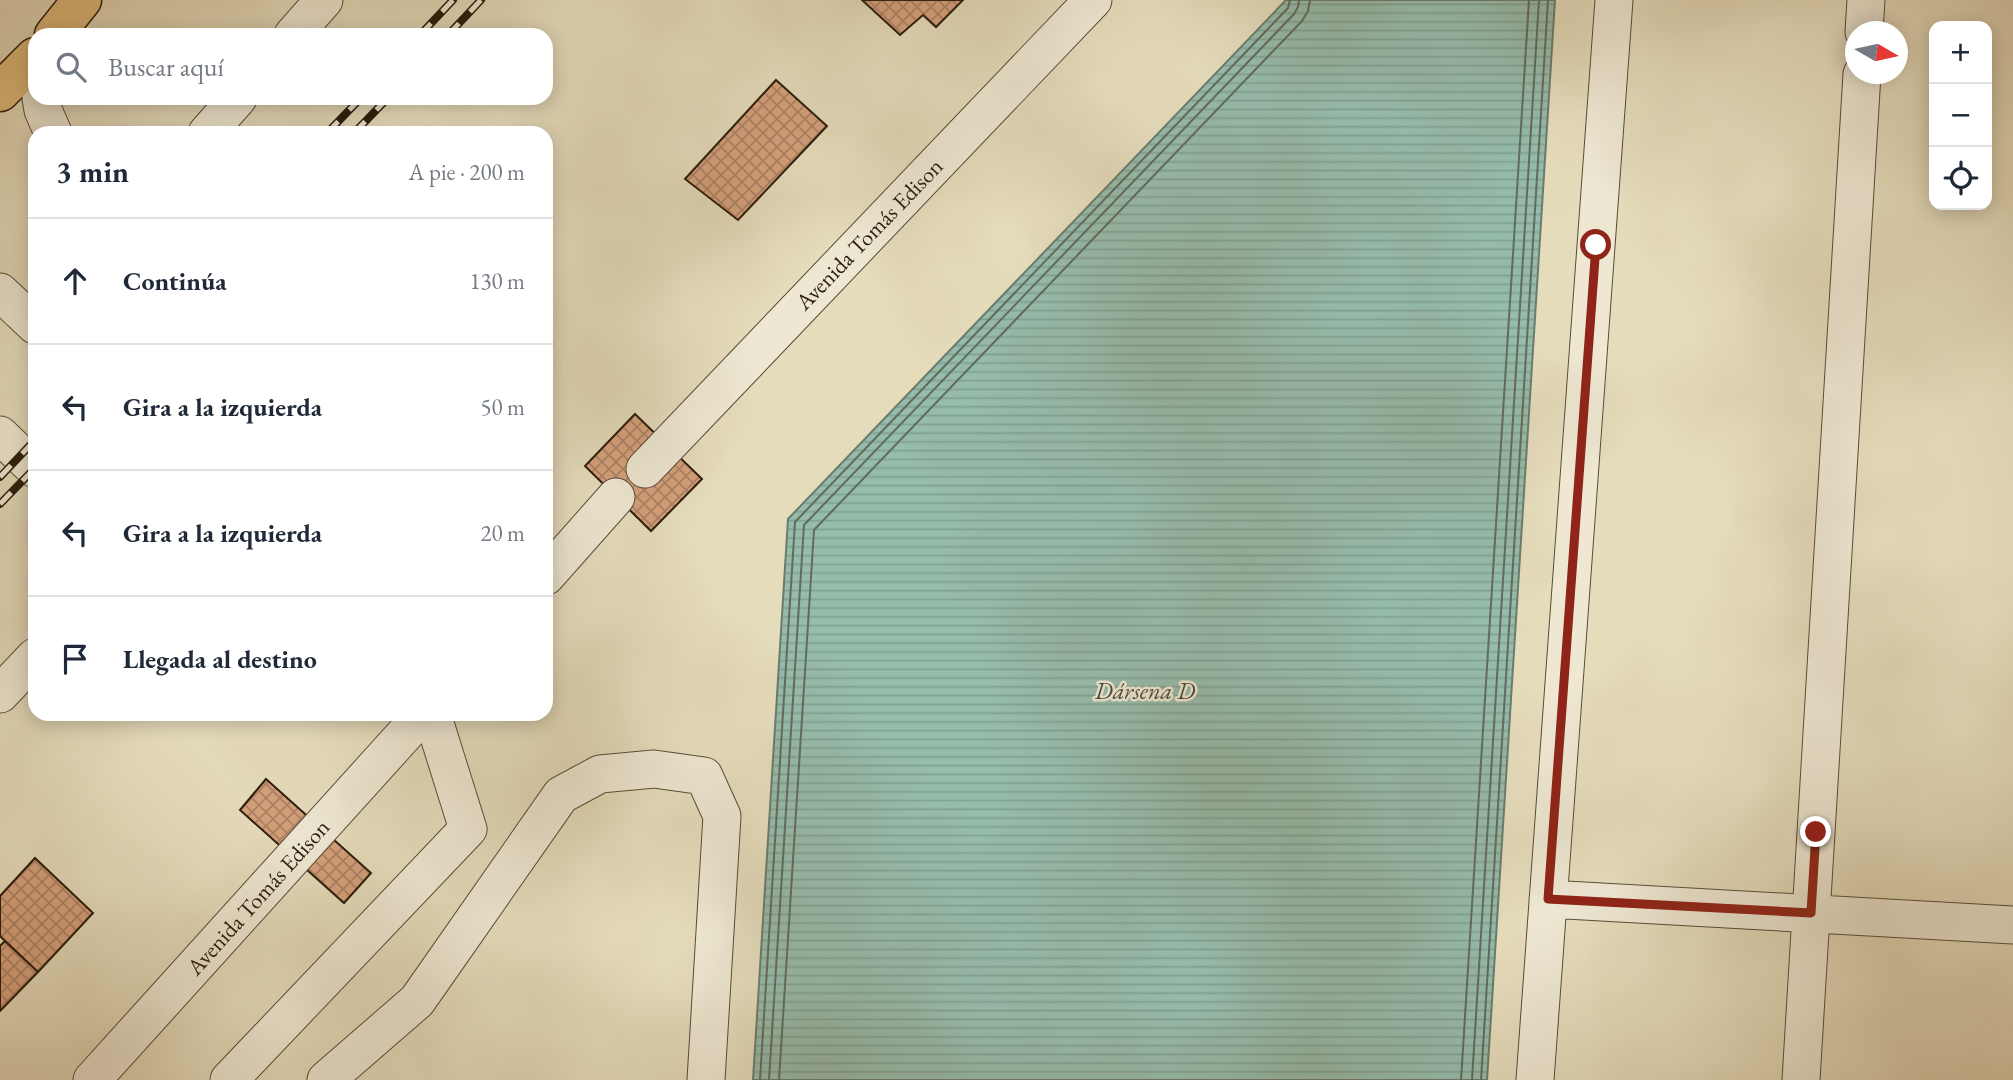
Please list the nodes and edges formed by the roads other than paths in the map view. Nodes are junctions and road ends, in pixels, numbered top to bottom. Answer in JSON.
{"nodes":[{"id":1,"x":82,"y":0,"type":"edge"},
{"id":2,"x":324,"y":0,"type":"edge"},
{"id":3,"x":1093,"y":0,"type":"edge"},
{"id":4,"x":1614,"y":0,"type":"edge"},
{"id":5,"x":1866,"y":0,"type":"edge"},
{"id":6,"x":1865,"y":21,"type":"edge"},
{"id":7,"x":60,"y":28,"type":"edge"},
{"id":8,"x":299,"y":28,"type":"edge"},
{"id":9,"x":28,"y":64,"type":"edge"},
{"id":10,"x":1861,"y":84,"type":"edge"},
{"id":11,"x":0,"y":92,"type":"edge"},
{"id":12,"x":42,"y":105,"type":"edge"},
{"id":13,"x":232,"y":105,"type":"edge"},
{"id":14,"x":50,"y":126,"type":"edge"},
{"id":15,"x":213,"y":126,"type":"edge"},
{"id":16,"x":0,"y":292,"type":"edge"},
{"id":17,"x":28,"y":318,"type":"edge"},
{"id":18,"x":0,"y":435,"type":"edge"},
{"id":19,"x":28,"y":461,"type":"edge"},
{"id":20,"x":645,"y":469,"type":"dead end"},
{"id":21,"x":616,"y":497,"type":"dead end"},
{"id":22,"x":553,"y":568,"type":"edge"},
{"id":23,"x":28,"y":664,"type":"edge"},
{"id":24,"x":0,"y":694,"type":"edge"},
{"id":25,"x":418,"y":721,"type":"edge"},
{"id":26,"x":434,"y":721,"type":"edge"},
{"id":27,"x":1548,"y":899,"type":"junction"},
{"id":28,"x":1811,"y":913,"type":"junction"},
{"id":29,"x":2013,"y":925,"type":"edge"},
{"id":30,"x":92,"y":1079,"type":"edge"},
{"id":31,"x":229,"y":1080,"type":"edge"},
{"id":32,"x":326,"y":1080,"type":"edge"},
{"id":33,"x":706,"y":1080,"type":"edge"},
{"id":34,"x":1535,"y":1080,"type":"edge"},
{"id":35,"x":1801,"y":1080,"type":"edge"}],
"edges":[{"from":1,"to":7,"type":"main road"},
{"from":2,"to":8,"type":"street"},
{"from":3,"to":20,"type":"street","name":"Avenida Tomás Edison"},
{"from":4,"to":27,"type":"street"},
{"from":5,"to":6,"type":"street"},
{"from":9,"to":11,"type":"main road"},
{"from":10,"to":28,"type":"street"},
{"from":12,"to":14,"type":"street"},
{"from":13,"to":15,"type":"street"},
{"from":16,"to":17,"type":"street"},
{"from":18,"to":19,"type":"street"},
{"from":21,"to":22,"type":"street"},
{"from":23,"to":24,"type":"street"},
{"from":25,"to":30,"type":"street","name":"Avenida Tomás Edison"},
{"from":26,"to":31,"type":"street"},
{"from":27,"to":28,"type":"street"},
{"from":27,"to":34,"type":"street"},
{"from":28,"to":29,"type":"street"},
{"from":28,"to":35,"type":"street"},
{"from":32,"to":33,"type":"street"}]}
